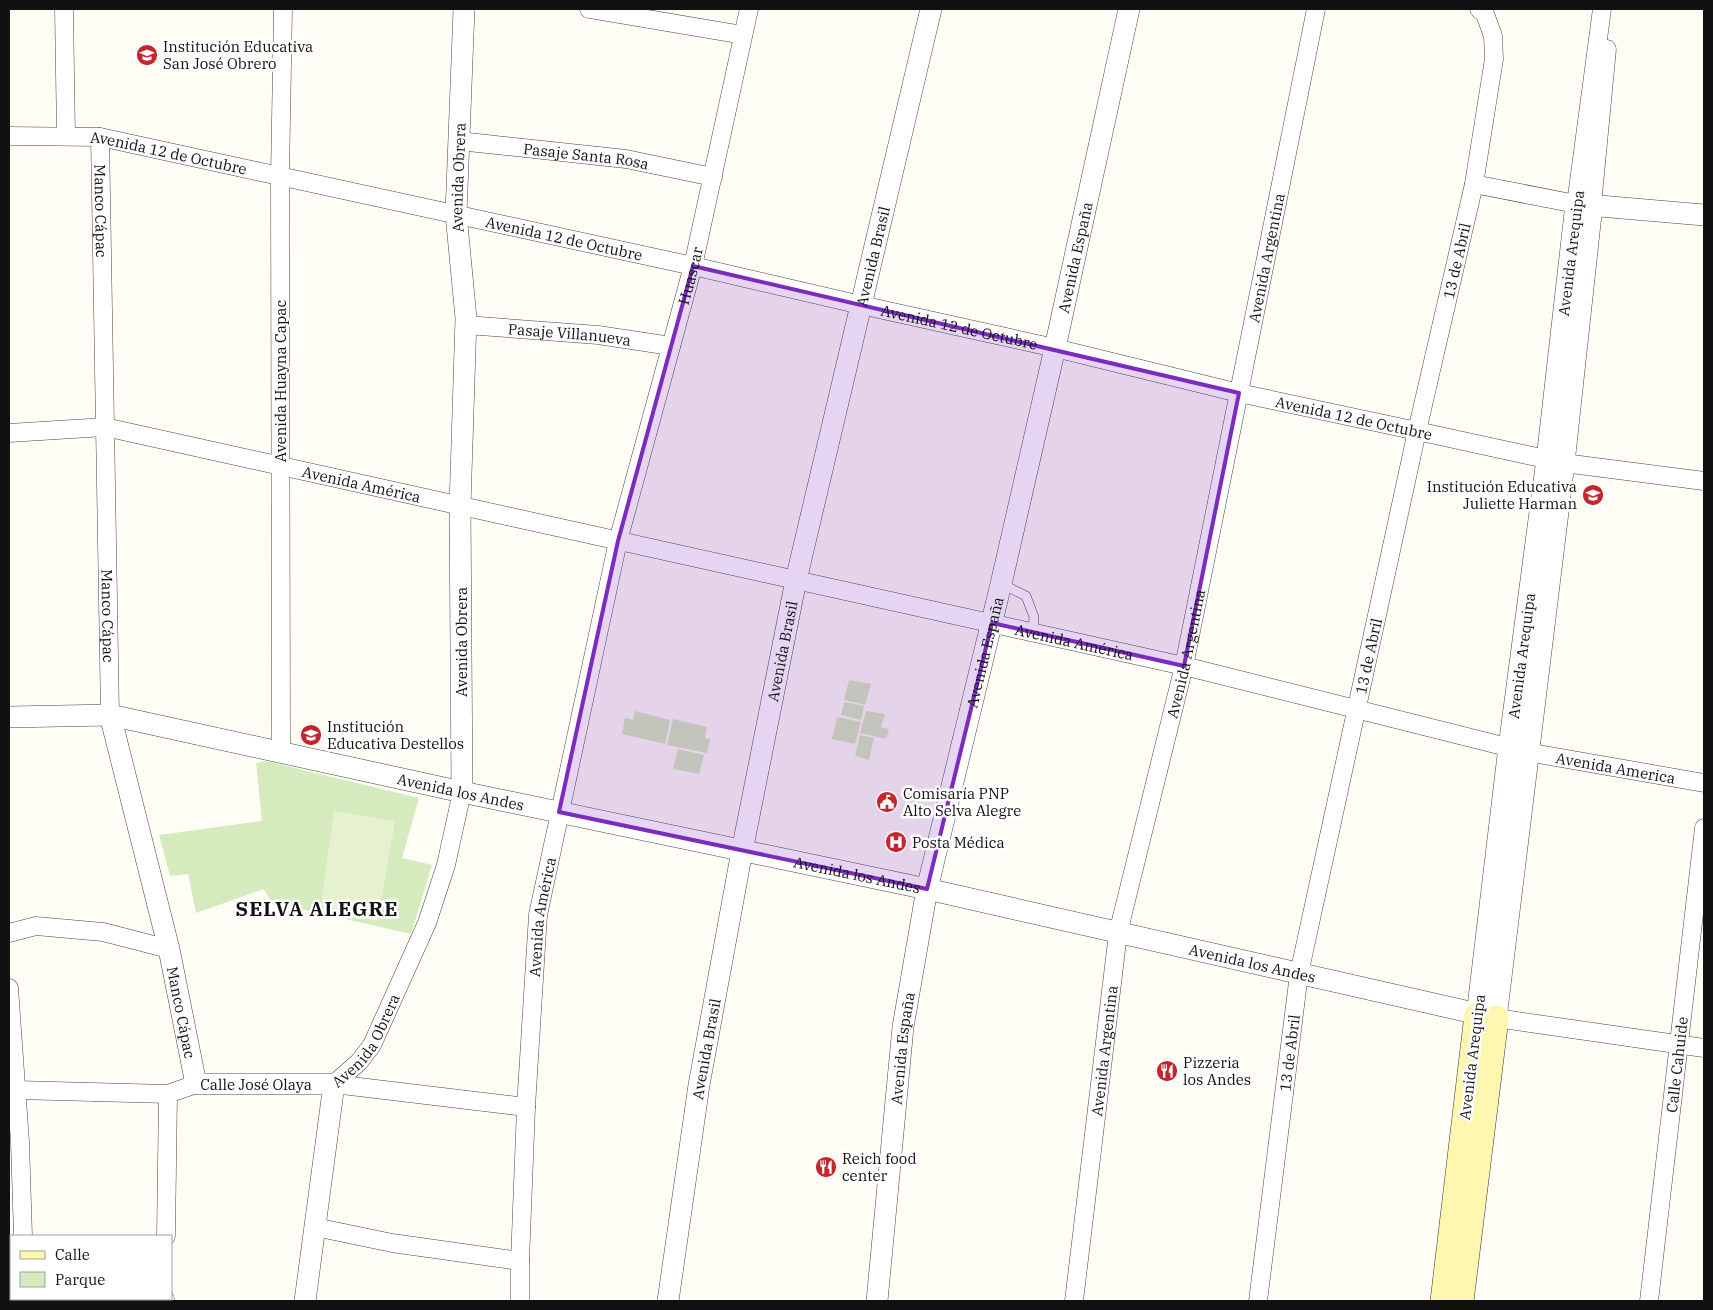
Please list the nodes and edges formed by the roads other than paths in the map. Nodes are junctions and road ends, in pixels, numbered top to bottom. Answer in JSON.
{"nodes":[{"id":1,"x":64,"y":9,"type":"edge"},
{"id":2,"x":284,"y":9,"type":"edge"},
{"id":3,"x":464,"y":9,"type":"edge"},
{"id":4,"x":589,"y":9,"type":"edge"},
{"id":5,"x":749,"y":9,"type":"edge"},
{"id":6,"x":931,"y":9,"type":"edge"},
{"id":7,"x":1129,"y":9,"type":"edge"},
{"id":8,"x":1316,"y":9,"type":"edge"},
{"id":9,"x":1602,"y":9,"type":"edge"},
{"id":10,"x":1613,"y":9,"type":"edge"},
{"id":11,"x":1482,"y":12,"type":"edge"},
{"id":12,"x":744,"y":35,"type":"junction"},
{"id":13,"x":9,"y":136,"type":"edge"},
{"id":14,"x":66,"y":136,"type":"junction"},
{"id":15,"x":100,"y":137,"type":"junction"},
{"id":16,"x":459,"y":140,"type":"junction"},
{"id":17,"x":280,"y":176,"type":"junction"},
{"id":18,"x":712,"y":177,"type":"junction"},
{"id":19,"x":1474,"y":184,"type":"junction"},
{"id":20,"x":1584,"y":205,"type":"junction"},
{"id":21,"x":456,"y":214,"type":"junction"},
{"id":22,"x":1704,"y":216,"type":"edge"},
{"id":23,"x":693,"y":266,"type":"junction"},
{"id":24,"x":861,"y":305,"type":"junction"},
{"id":25,"x":466,"y":325,"type":"junction"},
{"id":26,"x":671,"y":346,"type":"junction"},
{"id":27,"x":1055,"y":348,"type":"junction"},
{"id":28,"x":1239,"y":393,"type":"junction"},
{"id":29,"x":105,"y":427,"type":"junction"},
{"id":30,"x":1417,"y":431,"type":"junction"},
{"id":31,"x":9,"y":433,"type":"edge"},
{"id":32,"x":1556,"y":461,"type":"junction"},
{"id":33,"x":281,"y":466,"type":"junction"},
{"id":34,"x":1704,"y":481,"type":"edge"},
{"id":35,"x":460,"y":506,"type":"junction"},
{"id":36,"x":618,"y":541,"type":"junction"},
{"id":37,"x":796,"y":580,"type":"junction"},
{"id":38,"x":1002,"y":584,"type":"junction"},
{"id":39,"x":992,"y":623,"type":"junction"},
{"id":40,"x":1033,"y":632,"type":"junction"},
{"id":41,"x":1184,"y":666,"type":"junction"},
{"id":42,"x":1357,"y":709,"type":"junction"},
{"id":43,"x":110,"y":715,"type":"junction"},
{"id":44,"x":9,"y":717,"type":"edge"},
{"id":45,"x":1518,"y":750,"type":"junction"},
{"id":46,"x":281,"y":752,"type":"junction"},
{"id":47,"x":1704,"y":783,"type":"edge"},
{"id":48,"x":462,"y":792,"type":"junction"},
{"id":49,"x":559,"y":812,"type":"junction"},
{"id":50,"x":1704,"y":828,"type":"edge"},
{"id":51,"x":742,"y":850,"type":"junction"},
{"id":52,"x":927,"y":889,"type":"junction"},
{"id":53,"x":9,"y":933,"type":"edge"},
{"id":54,"x":1118,"y":933,"type":"junction"},
{"id":55,"x":170,"y":949,"type":"junction"},
{"id":56,"x":1299,"y":974,"type":"junction"},
{"id":57,"x":9,"y":988,"type":"edge"},
{"id":58,"x":1486,"y":1017,"type":"junction"},
{"id":59,"x":11,"y":1040,"type":"edge"},
{"id":60,"x":1679,"y":1044,"type":"junction"},
{"id":61,"x":1704,"y":1048,"type":"edge"},
{"id":62,"x":196,"y":1084,"type":"junction"},
{"id":63,"x":334,"y":1084,"type":"junction"},
{"id":64,"x":17,"y":1090,"type":"junction"},
{"id":65,"x":168,"y":1094,"type":"junction"},
{"id":66,"x":526,"y":1107,"type":"junction"},
{"id":67,"x":14,"y":1143,"type":"edge"},
{"id":68,"x":315,"y":1227,"type":"junction"},
{"id":69,"x":23,"y":1235,"type":"edge"},
{"id":70,"x":166,"y":1235,"type":"edge"},
{"id":71,"x":520,"y":1262,"type":"junction"},
{"id":72,"x":305,"y":1301,"type":"edge"},
{"id":73,"x":520,"y":1301,"type":"edge"},
{"id":74,"x":668,"y":1301,"type":"edge"},
{"id":75,"x":877,"y":1301,"type":"edge"},
{"id":76,"x":1074,"y":1301,"type":"edge"},
{"id":77,"x":1258,"y":1301,"type":"edge"},
{"id":78,"x":1443,"y":1301,"type":"edge"},
{"id":79,"x":1461,"y":1301,"type":"edge"},
{"id":80,"x":1649,"y":1301,"type":"edge"}],
"edges":[{"from":1,"to":14,"type":"street"},
{"from":2,"to":17,"type":"street","name":"Avenida Huayna Capac"},
{"from":3,"to":16,"type":"street","name":"Avenida Obrera"},
{"from":4,"to":12,"type":"street"},
{"from":5,"to":12,"type":"street","name":"Huascar"},
{"from":6,"to":24,"type":"street","name":"Avenida Brasil"},
{"from":7,"to":27,"type":"street","name":"Avenida España"},
{"from":8,"to":28,"type":"street","name":"Avenida Argentina"},
{"from":9,"to":20,"type":"street","name":"Avenida Arequipa"},
{"from":10,"to":20,"type":"street","name":"Avenida Arequipa"},
{"from":11,"to":19,"type":"street","name":"13 de Abril"},
{"from":12,"to":18,"type":"street","name":"Huascar"},
{"from":13,"to":14,"type":"street","name":"Avenida 12 de Octubre"},
{"from":14,"to":15,"type":"street","name":"Avenida 12 de Octubre"},
{"from":15,"to":17,"type":"street","name":"Avenida 12 de Octubre"},
{"from":15,"to":29,"type":"street","name":"Manco Cápac"},
{"from":16,"to":18,"type":"street","name":"Pasaje Santa Rosa"},
{"from":16,"to":21,"type":"street","name":"Avenida Obrera"},
{"from":17,"to":21,"type":"street","name":"Avenida 12 de Octubre"},
{"from":17,"to":33,"type":"street","name":"Avenida Huayna Capac"},
{"from":18,"to":23,"type":"street","name":"Huascar"},
{"from":19,"to":20,"type":"street"},
{"from":19,"to":30,"type":"street","name":"13 de Abril"},
{"from":20,"to":22,"type":"street"},
{"from":20,"to":32,"type":"street","name":"Avenida Arequipa"},
{"from":21,"to":23,"type":"street","name":"Avenida 12 de Octubre"},
{"from":21,"to":25,"type":"street","name":"Avenida Obrera"},
{"from":23,"to":24,"type":"street","name":"Avenida 12 de Octubre"},
{"from":23,"to":26,"type":"street","name":"Huascar"},
{"from":24,"to":27,"type":"street","name":"Avenida 12 de Octubre"},
{"from":24,"to":37,"type":"street","name":"Avenida Brasil"},
{"from":25,"to":26,"type":"street","name":"Pasaje Villanueva"},
{"from":25,"to":35,"type":"street","name":"Avenida Obrera"},
{"from":26,"to":36,"type":"street","name":"Huascar"},
{"from":27,"to":28,"type":"street","name":"Avenida 12 de Octubre"},
{"from":27,"to":38,"type":"street","name":"Avenida España"},
{"from":28,"to":30,"type":"street","name":"Avenida 12 de Octubre"},
{"from":28,"to":41,"type":"street","name":"Avenida Argentina"},
{"from":29,"to":31,"type":"street","name":"Avenida América"},
{"from":29,"to":33,"type":"street","name":"Avenida América"},
{"from":29,"to":43,"type":"street","name":"Manco Cápac"},
{"from":30,"to":32,"type":"street","name":"Avenida 12 de Octubre"},
{"from":30,"to":42,"type":"street","name":"13 de Abril"},
{"from":32,"to":34,"type":"street","name":"Avenida 12 de Octubre"},
{"from":32,"to":45,"type":"street","name":"Avenida Arequipa"},
{"from":33,"to":35,"type":"street","name":"Avenida América"},
{"from":33,"to":46,"type":"street","name":"Avenida Huayna Capac"},
{"from":35,"to":36,"type":"street","name":"Avenida América"},
{"from":35,"to":48,"type":"street","name":"Avenida Obrera"},
{"from":36,"to":37,"type":"street","name":"Avenida América"},
{"from":36,"to":49,"type":"street","name":"Avenida América"},
{"from":37,"to":39,"type":"street","name":"Avenida América"},
{"from":37,"to":51,"type":"street","name":"Avenida Brasil"},
{"from":38,"to":39,"type":"street","name":"Avenida España"},
{"from":38,"to":40,"type":"lane"},
{"from":39,"to":40,"type":"street","name":"Avenida América"},
{"from":39,"to":52,"type":"street","name":"Avenida España"},
{"from":40,"to":41,"type":"street","name":"Avenida América"},
{"from":41,"to":42,"type":"street","name":"Avenida América"},
{"from":41,"to":54,"type":"street","name":"Avenida Argentina"},
{"from":42,"to":45,"type":"street","name":"Avenida América"},
{"from":42,"to":56,"type":"street","name":"13 de Abril"},
{"from":43,"to":44,"type":"street","name":"Avenida los Andes"},
{"from":43,"to":46,"type":"street","name":"Avenida los Andes"},
{"from":43,"to":55,"type":"street","name":"Manco Cápac"},
{"from":45,"to":47,"type":"street","name":"Avenida America"},
{"from":45,"to":58,"type":"street","name":"Avenida Arequipa"},
{"from":46,"to":48,"type":"street","name":"Avenida los Andes"},
{"from":48,"to":49,"type":"street","name":"Avenida los Andes"},
{"from":48,"to":63,"type":"street","name":"Avenida Obrera"},
{"from":49,"to":51,"type":"street","name":"Avenida los Andes"},
{"from":49,"to":66,"type":"street","name":"Avenida América"},
{"from":50,"to":60,"type":"street","name":"Calle Cahuide"},
{"from":51,"to":52,"type":"street","name":"Avenida los Andes"},
{"from":51,"to":74,"type":"street","name":"Avenida Brasil"},
{"from":52,"to":54,"type":"street","name":"Avenida los Andes"},
{"from":52,"to":75,"type":"street","name":"Avenida España"},
{"from":53,"to":55,"type":"street"},
{"from":54,"to":56,"type":"street","name":"Avenida los Andes"},
{"from":54,"to":76,"type":"street","name":"Avenida Argentina"},
{"from":55,"to":62,"type":"street","name":"Manco Cápac"},
{"from":56,"to":58,"type":"street","name":"Avenida los Andes"},
{"from":56,"to":77,"type":"street","name":"13 de Abril"},
{"from":57,"to":59,"type":"street"},
{"from":58,"to":60,"type":"street","name":"Avenida los Andes"},
{"from":58,"to":78,"type":"main road","name":"Avenida Arequipa"},
{"from":58,"to":79,"type":"main road","name":"Avenida Arequipa"},
{"from":59,"to":64,"type":"street"},
{"from":60,"to":61,"type":"street","name":"Avenida los Andes"},
{"from":60,"to":80,"type":"street","name":"Calle Cahuide"},
{"from":62,"to":63,"type":"street","name":"Calle José Olaya"},
{"from":62,"to":65,"type":"street","name":"Calle José Olaya"},
{"from":63,"to":66,"type":"street","name":"Calle José Olaya"},
{"from":63,"to":68,"type":"street","name":"Avenida Obrera"},
{"from":64,"to":65,"type":"street","name":"Calle José Olaya"},
{"from":64,"to":67,"type":"street"},
{"from":65,"to":70,"type":"street"},
{"from":66,"to":71,"type":"street","name":"Avenida América"},
{"from":67,"to":69,"type":"street"},
{"from":68,"to":71,"type":"street"},
{"from":68,"to":72,"type":"street","name":"Avenida Obrera"},
{"from":71,"to":73,"type":"street","name":"Avenida América"}]}
